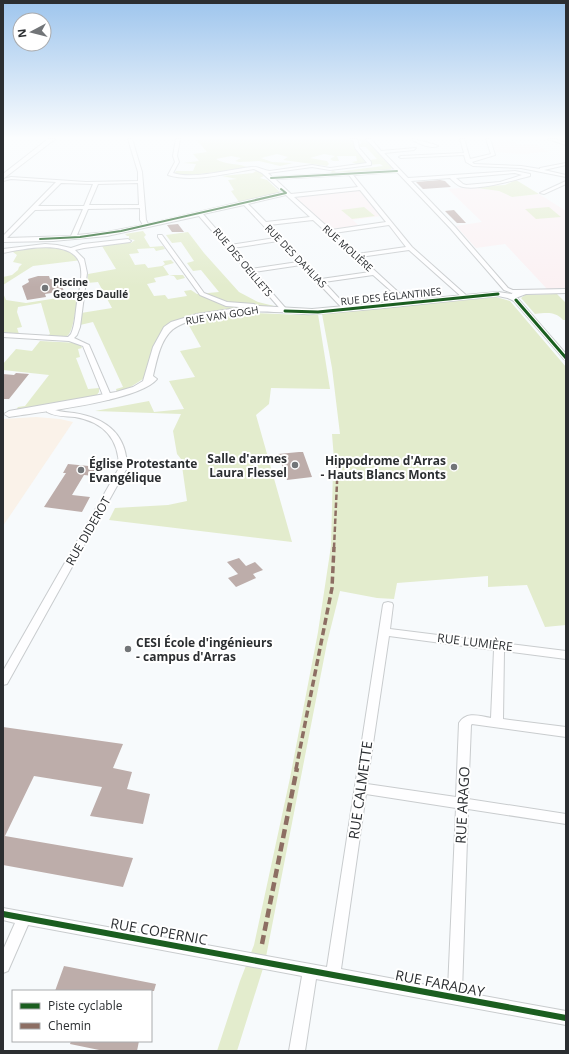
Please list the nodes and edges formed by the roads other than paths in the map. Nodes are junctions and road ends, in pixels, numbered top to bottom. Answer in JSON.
{"nodes":[{"id":1,"x":53,"y":188,"type":"edge"},
{"id":2,"x":94,"y":188,"type":"edge"},
{"id":3,"x":141,"y":188,"type":"edge"},
{"id":4,"x":282,"y":188,"type":"edge"},
{"id":5,"x":359,"y":188,"type":"edge"},
{"id":6,"x":361,"y":188,"type":"edge"},
{"id":7,"x":414,"y":188,"type":"edge"},
{"id":8,"x":553,"y":188,"type":"edge"},
{"id":9,"x":542,"y":193,"type":"dead end"},
{"id":10,"x":289,"y":195,"type":"junction"},
{"id":11,"x":245,"y":203,"type":"junction"},
{"id":12,"x":142,"y":206,"type":"junction"},
{"id":13,"x":33,"y":208,"type":"junction"},
{"id":14,"x":85,"y":208,"type":"junction"},
{"id":15,"x":200,"y":214,"type":"junction"},
{"id":16,"x":314,"y":218,"type":"junction"},
{"id":17,"x":391,"y":223,"type":"junction"},
{"id":18,"x":266,"y":224,"type":"junction"},
{"id":19,"x":146,"y":226,"type":"junction"},
{"id":20,"x":330,"y":232,"type":"junction"},
{"id":21,"x":160,"y":236,"type":"dead end"},
{"id":22,"x":73,"y":237,"type":"junction"},
{"id":23,"x":3,"y":239,"type":"edge"},
{"id":24,"x":280,"y":239,"type":"junction"},
{"id":25,"x":128,"y":241,"type":"dead end"},
{"id":26,"x":40,"y":242,"type":"junction"},
{"id":27,"x":230,"y":247,"type":"junction"},
{"id":28,"x":410,"y":248,"type":"junction"},
{"id":29,"x":70,"y":250,"type":"junction"},
{"id":30,"x":3,"y":251,"type":"edge"},
{"id":31,"x":356,"y":256,"type":"junction"},
{"id":32,"x":303,"y":263,"type":"junction"},
{"id":33,"x":250,"y":271,"type":"junction"},
{"id":34,"x":375,"y":273,"type":"junction"},
{"id":35,"x":321,"y":281,"type":"junction"},
{"id":36,"x":566,"y":291,"type":"edge"},
{"id":37,"x":511,"y":294,"type":"junction"},
{"id":38,"x":465,"y":297,"type":"junction"},
{"id":39,"x":407,"y":303,"type":"junction"},
{"id":40,"x":228,"y":308,"type":"junction"},
{"id":41,"x":346,"y":309,"type":"junction"},
{"id":42,"x":285,"y":311,"type":"junction"},
{"id":43,"x":3,"y":335,"type":"edge"},
{"id":44,"x":70,"y":339,"type":"junction"},
{"id":45,"x":566,"y":358,"type":"edge"},
{"id":46,"x":108,"y":398,"type":"junction"},
{"id":47,"x":71,"y":404,"type":"junction"},
{"id":48,"x":54,"y":410,"type":"junction"},
{"id":49,"x":6,"y":414,"type":"edge"},
{"id":50,"x":75,"y":416,"type":"junction"},
{"id":51,"x":388,"y":605,"type":"dead end"},
{"id":52,"x":384,"y":632,"type":"junction"},
{"id":53,"x":499,"y":646,"type":"junction"},
{"id":54,"x":566,"y":654,"type":"edge"},
{"id":55,"x":3,"y":681,"type":"edge"},
{"id":56,"x":497,"y":722,"type":"junction"},
{"id":57,"x":566,"y":732,"type":"edge"},
{"id":58,"x":360,"y":788,"type":"junction"},
{"id":59,"x":462,"y":803,"type":"junction"},
{"id":60,"x":566,"y":818,"type":"edge"},
{"id":61,"x":3,"y":914,"type":"edge"},
{"id":62,"x":24,"y":918,"type":"junction"},
{"id":63,"x":3,"y":966,"type":"edge"},
{"id":64,"x":310,"y":971,"type":"junction"},
{"id":65,"x":334,"y":975,"type":"junction"},
{"id":66,"x":455,"y":996,"type":"junction"},
{"id":67,"x":566,"y":1018,"type":"edge"},
{"id":68,"x":297,"y":1051,"type":"edge"}],
"edges":[{"from":1,"to":13,"type":"street"},
{"from":2,"to":14,"type":"street"},
{"from":3,"to":12,"type":"street"},
{"from":4,"to":10,"type":"street","name":"RUE MOLIÈRE"},
{"from":5,"to":10,"type":"street"},
{"from":6,"to":17,"type":"street"},
{"from":7,"to":37,"type":"street"},
{"from":8,"to":9,"type":"street"},
{"from":10,"to":11,"type":"street"},
{"from":10,"to":16,"type":"street","name":"RUE MOLIÈRE"},
{"from":11,"to":15,"type":"street"},
{"from":11,"to":18,"type":"street","name":"RUE DES DAHLIAS"},
{"from":12,"to":14,"type":"street"},
{"from":12,"to":19,"type":"street"},
{"from":13,"to":14,"type":"street"},
{"from":13,"to":23,"type":"street"},
{"from":14,"to":22,"type":"street"},
{"from":15,"to":19,"type":"street"},
{"from":15,"to":27,"type":"street","name":"RUE DES OEILLETS"},
{"from":16,"to":18,"type":"street"},
{"from":16,"to":20,"type":"street","name":"RUE MOLIÈRE"},
{"from":17,"to":20,"type":"street"},
{"from":17,"to":28,"type":"street"},
{"from":18,"to":24,"type":"street","name":"RUE DES DAHLIAS"},
{"from":19,"to":22,"type":"street"},
{"from":20,"to":31,"type":"street","name":"RUE MOLIÈRE"},
{"from":21,"to":40,"type":"street"},
{"from":22,"to":26,"type":"street"},
{"from":23,"to":26,"type":"street"},
{"from":24,"to":27,"type":"street"},
{"from":24,"to":32,"type":"street","name":"RUE DES DAHLIAS"},
{"from":25,"to":29,"type":"street"},
{"from":26,"to":29,"type":"street"},
{"from":26,"to":30,"type":"street"},
{"from":27,"to":33,"type":"street","name":"RUE DES OEILLETS"},
{"from":28,"to":31,"type":"street"},
{"from":28,"to":38,"type":"street"},
{"from":29,"to":44,"type":"street"},
{"from":31,"to":34,"type":"street","name":"RUE MOLIÈRE"},
{"from":32,"to":33,"type":"street"},
{"from":32,"to":35,"type":"street","name":"RUE DES DAHLIAS"},
{"from":33,"to":42,"type":"street","name":"RUE DES OEILLETS"},
{"from":34,"to":35,"type":"street"},
{"from":34,"to":39,"type":"street","name":"RUE MOLIÈRE"},
{"from":35,"to":41,"type":"street","name":"RUE DES DAHLIAS"},
{"from":36,"to":37,"type":"street","name":"RUE DES ÉGLANTINES"},
{"from":37,"to":38,"type":"street","name":"RUE DES ÉGLANTINES"},
{"from":37,"to":45,"type":"street"},
{"from":38,"to":39,"type":"street","name":"RUE DES ÉGLANTINES"},
{"from":39,"to":41,"type":"street","name":"RUE DES ÉGLANTINES"},
{"from":40,"to":42,"type":"street","name":"RUE VAN GOGH"},
{"from":40,"to":46,"type":"street","name":"RUE VAN GOGH"},
{"from":41,"to":42,"type":"street","name":"RUE DES ÉGLANTINES"},
{"from":43,"to":44,"type":"street"},
{"from":44,"to":46,"type":"street"},
{"from":46,"to":47,"type":"street"},
{"from":47,"to":48,"type":"street"},
{"from":47,"to":50,"type":"street"},
{"from":48,"to":49,"type":"street"},
{"from":48,"to":50,"type":"street","name":"RUE DIDEROT"},
{"from":50,"to":55,"type":"street","name":"RUE DIDEROT"},
{"from":51,"to":52,"type":"street","name":"RUE CALMETTE"},
{"from":52,"to":53,"type":"street","name":"RUE LUMIÈRE"},
{"from":52,"to":58,"type":"street","name":"RUE CALMETTE"},
{"from":53,"to":54,"type":"street","name":"RUE LUMIÈRE"},
{"from":53,"to":56,"type":"street"},
{"from":56,"to":57,"type":"street","name":"RUE ARAGO"},
{"from":56,"to":59,"type":"street","name":"RUE ARAGO"},
{"from":58,"to":59,"type":"street"},
{"from":58,"to":65,"type":"street","name":"RUE CALMETTE"},
{"from":59,"to":60,"type":"street"},
{"from":59,"to":66,"type":"street","name":"RUE ARAGO"},
{"from":61,"to":62,"type":"street","name":"RUE COPERNIC"},
{"from":62,"to":63,"type":"street"},
{"from":62,"to":64,"type":"street","name":"RUE COPERNIC"},
{"from":64,"to":65,"type":"street","name":"RUE FARADAY"},
{"from":64,"to":68,"type":"street"},
{"from":65,"to":66,"type":"street","name":"RUE FARADAY"},
{"from":66,"to":67,"type":"street","name":"RUE FARADAY"}]}
